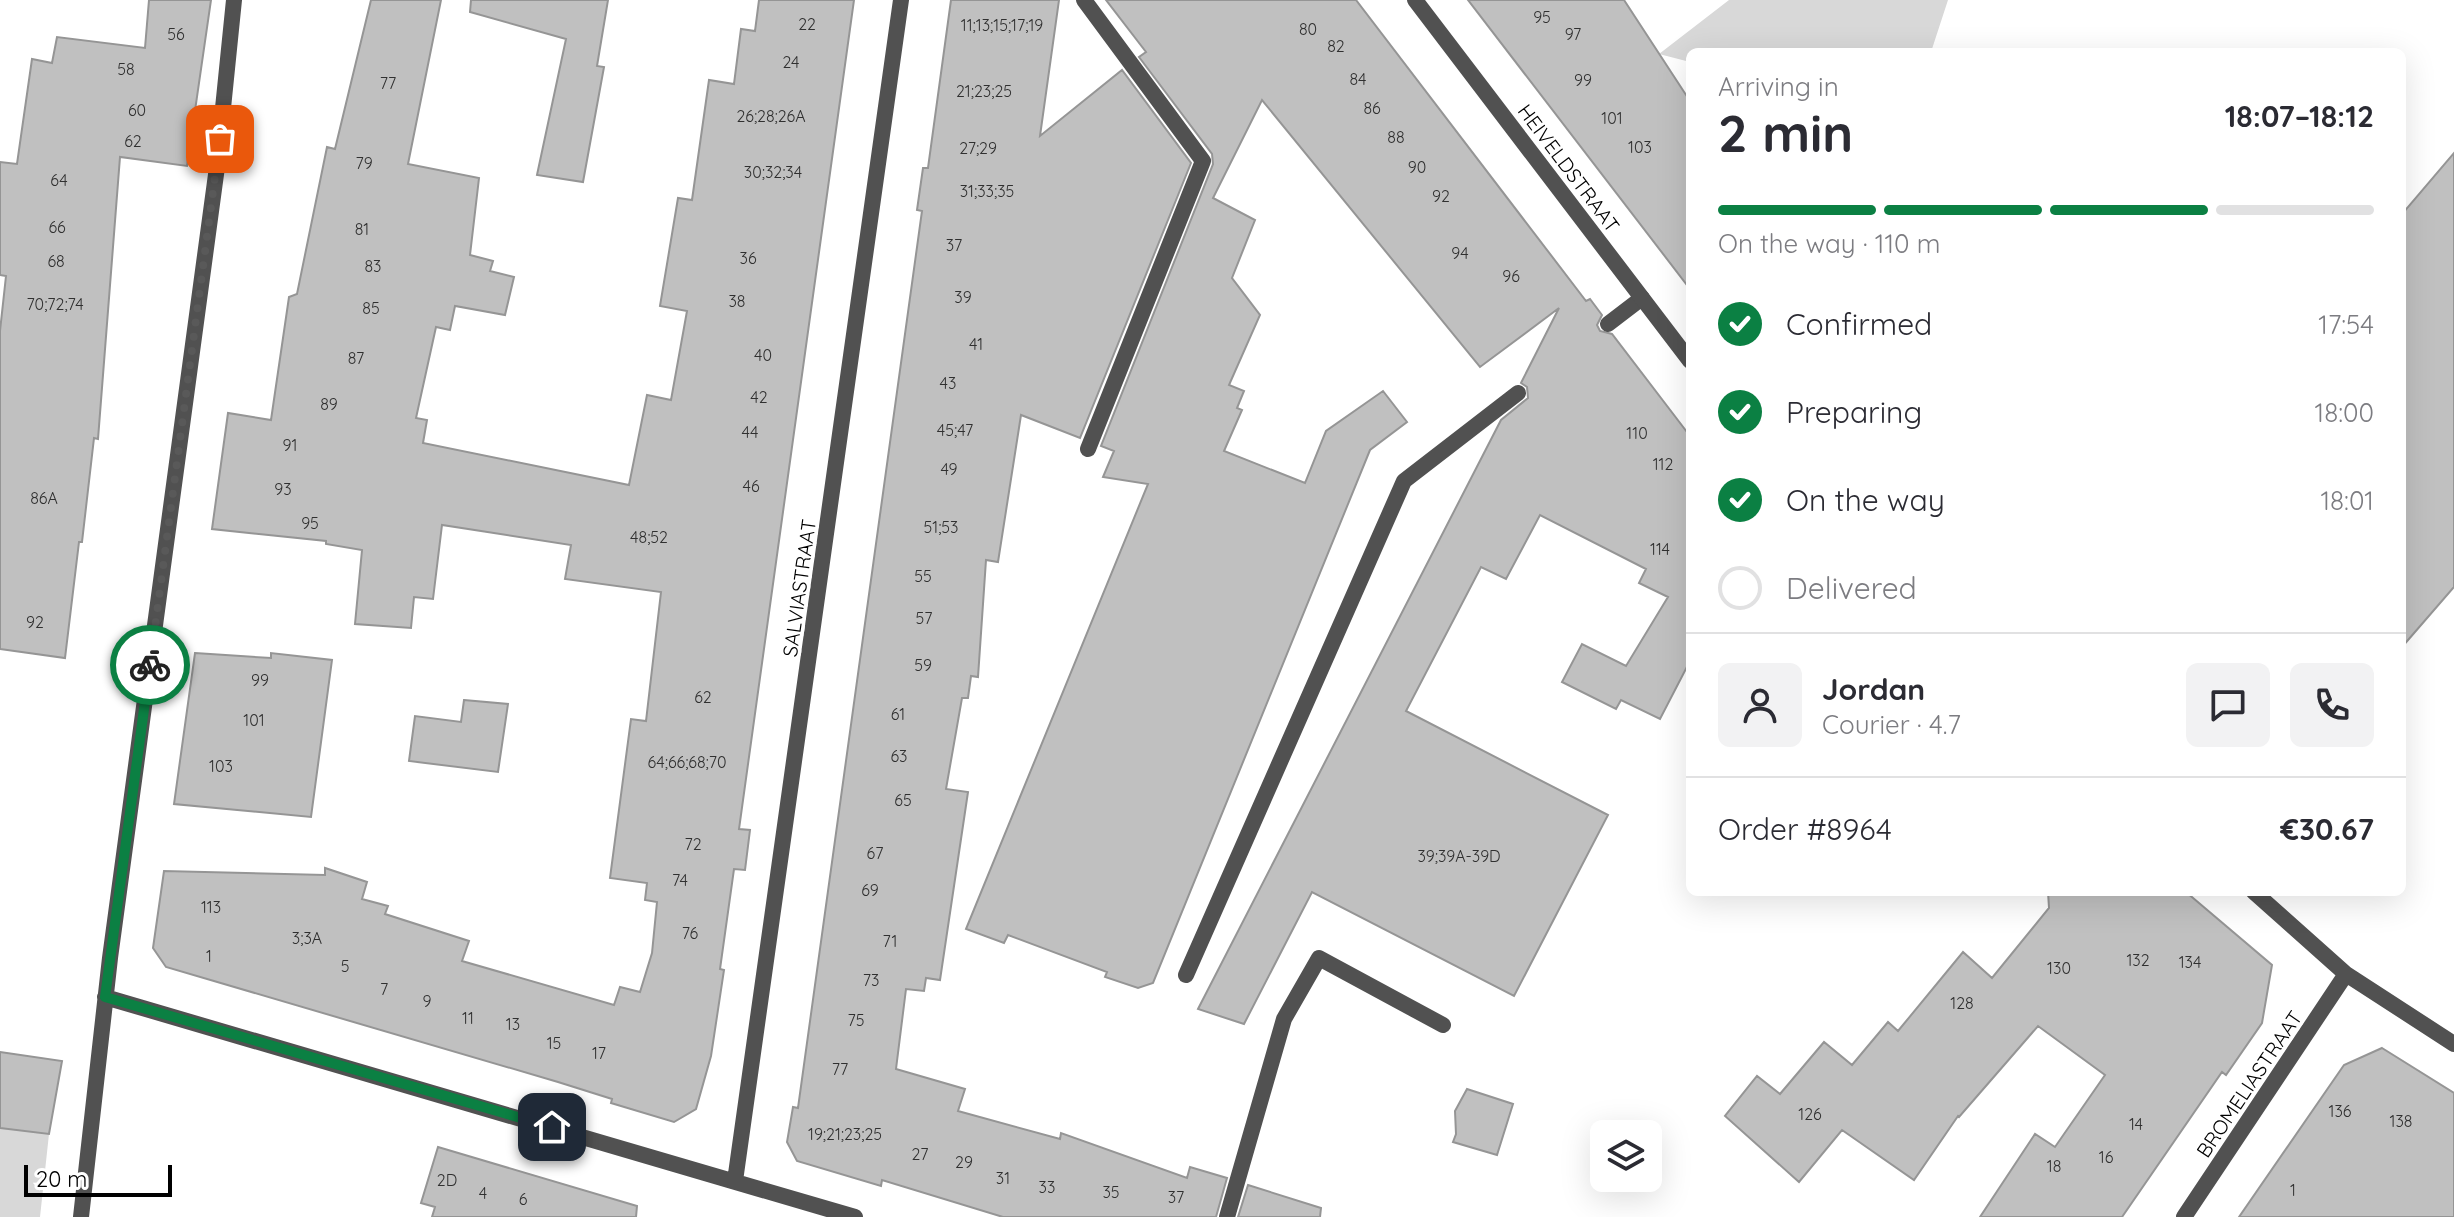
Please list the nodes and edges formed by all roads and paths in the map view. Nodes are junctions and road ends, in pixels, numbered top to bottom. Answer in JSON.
{"nodes":[{"id":1,"x":234,"y":0,"type":"edge"},
{"id":2,"x":901,"y":0,"type":"edge"},
{"id":3,"x":1084,"y":0,"type":"edge"},
{"id":4,"x":1415,"y":0,"type":"edge"},
{"id":5,"x":1642,"y":298,"type":"junction"},
{"id":6,"x":1608,"y":324,"type":"dead end"},
{"id":7,"x":1686,"y":356,"type":"edge"},
{"id":8,"x":1518,"y":393,"type":"dead end"},
{"id":9,"x":1088,"y":449,"type":"dead end"},
{"id":10,"x":2258,"y":896,"type":"edge"},
{"id":11,"x":2346,"y":974,"type":"junction"},
{"id":12,"x":1186,"y":975,"type":"dead end"},
{"id":13,"x":105,"y":997,"type":"junction"},
{"id":14,"x":1443,"y":1025,"type":"dead end"},
{"id":15,"x":2454,"y":1044,"type":"edge"},
{"id":16,"x":735,"y":1181,"type":"junction"},
{"id":17,"x":81,"y":1217,"type":"edge"},
{"id":18,"x":855,"y":1217,"type":"edge"},
{"id":19,"x":1227,"y":1217,"type":"edge"},
{"id":20,"x":2184,"y":1217,"type":"edge"}],
"edges":[{"from":1,"to":13,"type":"street"},
{"from":2,"to":16,"type":"street","name":"SALVIASTRAAT"},
{"from":3,"to":9,"type":"street"},
{"from":4,"to":5,"type":"street","name":"HEIVELDSTRAAT"},
{"from":5,"to":6,"type":"street"},
{"from":5,"to":7,"type":"street","name":"HEIVELDSTRAAT"},
{"from":8,"to":12,"type":"street"},
{"from":10,"to":11,"type":"street"},
{"from":11,"to":15,"type":"street"},
{"from":11,"to":20,"type":"street","name":"BROMELIASTRAAT"},
{"from":13,"to":16,"type":"street"},
{"from":13,"to":17,"type":"street"},
{"from":14,"to":19,"type":"street"},
{"from":16,"to":18,"type":"street"}]}
